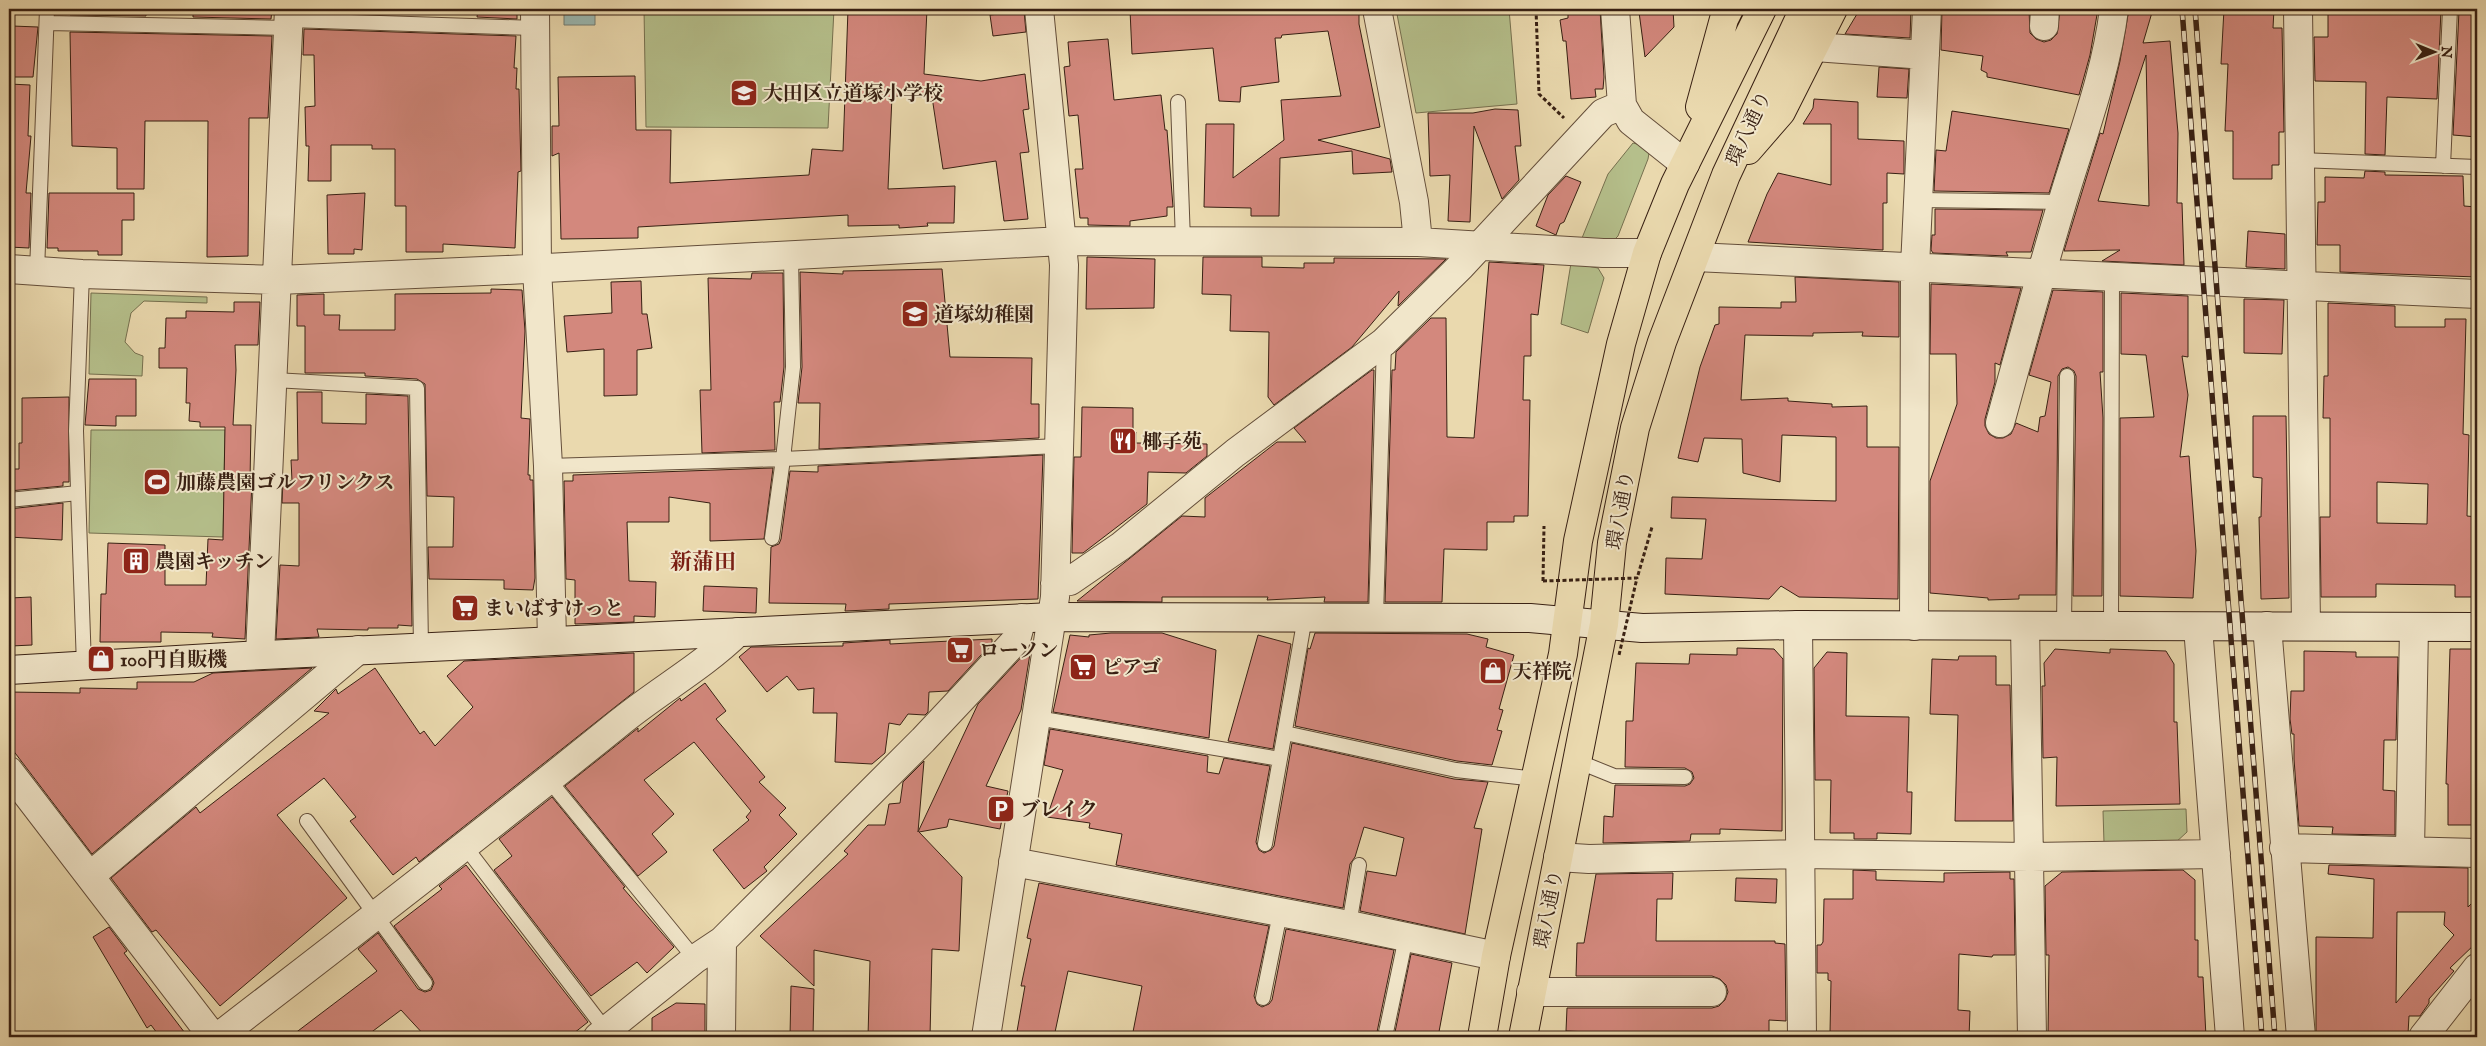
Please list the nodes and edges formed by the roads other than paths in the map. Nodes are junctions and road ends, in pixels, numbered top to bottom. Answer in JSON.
{"nodes":[{"id":1,"x":1039,"y":9,"type":"edge"},
{"id":2,"x":1377,"y":9,"type":"edge"},
{"id":3,"x":1614,"y":9,"type":"edge"},
{"id":4,"x":1729,"y":9,"type":"edge"},
{"id":5,"x":1762,"y":9,"type":"edge"},
{"id":6,"x":1804,"y":9,"type":"edge"},
{"id":7,"x":1833,"y":9,"type":"edge"},
{"id":8,"x":1927,"y":9,"type":"edge"},
{"id":9,"x":2114,"y":9,"type":"edge"},
{"id":10,"x":2298,"y":9,"type":"edge"},
{"id":11,"x":2450,"y":9,"type":"edge"},
{"id":12,"x":47,"y":16,"type":"edge"},
{"id":13,"x":535,"y":18,"type":"edge"},
{"id":14,"x":289,"y":19,"type":"edge"},
{"id":15,"x":1814,"y":47,"type":"junction"},
{"id":16,"x":1925,"y":55,"type":"junction"},
{"id":17,"x":1178,"y":102,"type":"dead end"},
{"id":18,"x":1622,"y":105,"type":"junction"},
{"id":19,"x":2300,"y":160,"type":"junction"},
{"id":20,"x":2443,"y":166,"type":"junction"},
{"id":21,"x":2477,"y":167,"type":"edge"},
{"id":22,"x":1680,"y":174,"type":"junction"},
{"id":23,"x":1726,"y":175,"type":"junction"},
{"id":24,"x":1918,"y":200,"type":"junction"},
{"id":25,"x":2062,"y":202,"type":"junction"},
{"id":26,"x":1062,"y":241,"type":"junction"},
{"id":27,"x":1183,"y":241,"type":"junction"},
{"id":28,"x":1418,"y":242,"type":"junction"},
{"id":29,"x":1480,"y":245,"type":"junction"},
{"id":30,"x":1647,"y":253,"type":"junction"},
{"id":31,"x":791,"y":255,"type":"junction"},
{"id":32,"x":1695,"y":257,"type":"junction"},
{"id":33,"x":1915,"y":267,"type":"junction"},
{"id":34,"x":9,"y":269,"type":"edge"},
{"id":35,"x":537,"y":269,"type":"junction"},
{"id":36,"x":37,"y":271,"type":"junction"},
{"id":37,"x":2042,"y":272,"type":"junction"},
{"id":38,"x":82,"y":274,"type":"junction"},
{"id":39,"x":2112,"y":276,"type":"junction"},
{"id":40,"x":278,"y":280,"type":"junction"},
{"id":41,"x":2301,"y":285,"type":"junction"},
{"id":42,"x":2477,"y":294,"type":"edge"},
{"id":43,"x":1384,"y":342,"type":"junction"},
{"id":44,"x":2067,"y":376,"type":"dead end"},
{"id":45,"x":274,"y":380,"type":"junction"},
{"id":46,"x":2000,"y":423,"type":"dead end"},
{"id":47,"x":1058,"y":446,"type":"junction"},
{"id":48,"x":783,"y":459,"type":"junction"},
{"id":49,"x":548,"y":466,"type":"junction"},
{"id":50,"x":78,"y":493,"type":"junction"},
{"id":51,"x":9,"y":500,"type":"edge"},
{"id":52,"x":772,"y":538,"type":"dead end"},
{"id":53,"x":1055,"y":583,"type":"junction"},
{"id":54,"x":1052,"y":617,"type":"junction"},
{"id":55,"x":1305,"y":617,"type":"junction"},
{"id":56,"x":1376,"y":617,"type":"junction"},
{"id":57,"x":1022,"y":618,"type":"junction"},
{"id":58,"x":1569,"y":621,"type":"junction"},
{"id":59,"x":1604,"y":624,"type":"junction"},
{"id":60,"x":1798,"y":625,"type":"junction"},
{"id":61,"x":1914,"y":626,"type":"junction"},
{"id":62,"x":2025,"y":626,"type":"junction"},
{"id":63,"x":2064,"y":626,"type":"junction"},
{"id":64,"x":2111,"y":626,"type":"junction"},
{"id":65,"x":2198,"y":626,"type":"junction"},
{"id":66,"x":2266,"y":626,"type":"junction"},
{"id":67,"x":2306,"y":626,"type":"junction"},
{"id":68,"x":2414,"y":627,"type":"junction"},
{"id":69,"x":2477,"y":627,"type":"edge"},
{"id":70,"x":738,"y":632,"type":"junction"},
{"id":71,"x":552,"y":640,"type":"junction"},
{"id":72,"x":421,"y":647,"type":"junction"},
{"id":73,"x":358,"y":650,"type":"junction"},
{"id":74,"x":260,"y":655,"type":"junction"},
{"id":75,"x":84,"y":666,"type":"junction"},
{"id":76,"x":9,"y":670,"type":"edge"},
{"id":77,"x":1037,"y":718,"type":"junction"},
{"id":78,"x":1285,"y":733,"type":"junction"},
{"id":79,"x":1280,"y":760,"type":"junction"},
{"id":80,"x":1577,"y":761,"type":"junction"},
{"id":81,"x":9,"y":772,"type":"edge"},
{"id":82,"x":1685,"y":777,"type":"dead end"},
{"id":83,"x":1536,"y":779,"type":"junction"},
{"id":84,"x":548,"y":780,"type":"junction"},
{"id":85,"x":307,"y":821,"type":"dead end"},
{"id":86,"x":1265,"y":844,"type":"dead end"},
{"id":87,"x":464,"y":845,"type":"junction"},
{"id":88,"x":2284,"y":848,"type":"junction"},
{"id":89,"x":2410,"y":851,"type":"junction"},
{"id":90,"x":2477,"y":853,"type":"edge"},
{"id":91,"x":1800,"y":854,"type":"junction"},
{"id":92,"x":2216,"y":854,"type":"junction"},
{"id":93,"x":1558,"y":857,"type":"junction"},
{"id":94,"x":2029,"y":857,"type":"junction"},
{"id":95,"x":1013,"y":862,"type":"junction"},
{"id":96,"x":1359,"y":865,"type":"dead end"},
{"id":97,"x":90,"y":876,"type":"junction"},
{"id":98,"x":1280,"y":914,"type":"junction"},
{"id":99,"x":376,"y":916,"type":"junction"},
{"id":100,"x":1349,"y":925,"type":"junction"},
{"id":101,"x":1406,"y":936,"type":"junction"},
{"id":102,"x":722,"y":941,"type":"junction"},
{"id":103,"x":1496,"y":956,"type":"junction"},
{"id":104,"x":695,"y":959,"type":"junction"},
{"id":105,"x":2477,"y":968,"type":"edge"},
{"id":106,"x":425,"y":983,"type":"dead end"},
{"id":107,"x":1531,"y":992,"type":"junction"},
{"id":108,"x":1712,"y":992,"type":"dead end"},
{"id":109,"x":1263,"y":998,"type":"dead end"},
{"id":110,"x":602,"y":1034,"type":"edge"},
{"id":111,"x":212,"y":1037,"type":"edge"},
{"id":112,"x":218,"y":1037,"type":"edge"},
{"id":113,"x":721,"y":1037,"type":"edge"},
{"id":114,"x":986,"y":1037,"type":"edge"},
{"id":115,"x":1385,"y":1037,"type":"edge"},
{"id":116,"x":1482,"y":1037,"type":"edge"},
{"id":117,"x":1523,"y":1037,"type":"edge"},
{"id":118,"x":1802,"y":1037,"type":"edge"},
{"id":119,"x":2032,"y":1037,"type":"edge"},
{"id":120,"x":2230,"y":1037,"type":"edge"},
{"id":121,"x":2300,"y":1037,"type":"edge"},
{"id":122,"x":2423,"y":1037,"type":"edge"}],
"edges":[{"from":1,"to":26,"type":"street"},
{"from":2,"to":28,"type":"street"},
{"from":3,"to":18,"type":"street"},
{"from":4,"to":22,"type":"main road"},
{"from":5,"to":22,"type":"main road","name":"環八通り"},
{"from":6,"to":23,"type":"main road","name":"環八通り"},
{"from":7,"to":15,"type":"main road"},
{"from":8,"to":16,"type":"street"},
{"from":9,"to":25,"type":"street"},
{"from":10,"to":19,"type":"street"},
{"from":11,"to":20,"type":"lane"},
{"from":12,"to":14,"type":"lane"},
{"from":12,"to":36,"type":"lane"},
{"from":13,"to":14,"type":"lane"},
{"from":13,"to":35,"type":"street"},
{"from":14,"to":40,"type":"street"},
{"from":15,"to":16,"type":"street"},
{"from":15,"to":23,"type":"main road"},
{"from":16,"to":24,"type":"street"},
{"from":17,"to":27,"type":"lane"},
{"from":18,"to":22,"type":"street"},
{"from":18,"to":29,"type":"street"},
{"from":19,"to":20,"type":"lane"},
{"from":19,"to":41,"type":"street"},
{"from":20,"to":21,"type":"lane"},
{"from":22,"to":30,"type":"main road","name":"環八通り"},
{"from":23,"to":32,"type":"main road","name":"環八通り"},
{"from":24,"to":25,"type":"lane"},
{"from":24,"to":33,"type":"street"},
{"from":25,"to":37,"type":"street"},
{"from":26,"to":27,"type":"street"},
{"from":26,"to":31,"type":"street"},
{"from":26,"to":47,"type":"street"},
{"from":27,"to":28,"type":"street"},
{"from":28,"to":29,"type":"street"},
{"from":29,"to":30,"type":"street"},
{"from":29,"to":43,"type":"street"},
{"from":30,"to":58,"type":"main road","name":"環八通り"},
{"from":31,"to":35,"type":"street"},
{"from":31,"to":48,"type":"lane"},
{"from":32,"to":33,"type":"street"},
{"from":32,"to":59,"type":"main road","name":"環八通り"},
{"from":33,"to":37,"type":"street"},
{"from":33,"to":61,"type":"street"},
{"from":34,"to":36,"type":"street"},
{"from":35,"to":40,"type":"street"},
{"from":35,"to":49,"type":"street"},
{"from":36,"to":38,"type":"street"},
{"from":37,"to":39,"type":"street"},
{"from":37,"to":46,"type":"street"},
{"from":38,"to":40,"type":"street"},
{"from":38,"to":50,"type":"lane"},
{"from":39,"to":41,"type":"street"},
{"from":39,"to":64,"type":"lane"},
{"from":40,"to":45,"type":"street"},
{"from":41,"to":42,"type":"street"},
{"from":41,"to":67,"type":"street"},
{"from":43,"to":53,"type":"street"},
{"from":43,"to":56,"type":"lane"},
{"from":44,"to":63,"type":"lane"},
{"from":45,"to":72,"type":"lane"},
{"from":45,"to":74,"type":"street"},
{"from":47,"to":48,"type":"lane"},
{"from":47,"to":53,"type":"street"},
{"from":48,"to":49,"type":"lane"},
{"from":48,"to":52,"type":"lane"},
{"from":49,"to":71,"type":"street"},
{"from":50,"to":51,"type":"lane"},
{"from":50,"to":75,"type":"lane"},
{"from":53,"to":54,"type":"street"},
{"from":54,"to":55,"type":"street"},
{"from":54,"to":57,"type":"street"},
{"from":54,"to":77,"type":"street"},
{"from":55,"to":56,"type":"street"},
{"from":55,"to":78,"type":"lane"},
{"from":56,"to":58,"type":"street"},
{"from":57,"to":70,"type":"street"},
{"from":57,"to":102,"type":"street"},
{"from":58,"to":59,"type":"street"},
{"from":58,"to":83,"type":"main road","name":"環八通り"},
{"from":59,"to":60,"type":"street"},
{"from":59,"to":80,"type":"main road","name":"環八通り"},
{"from":60,"to":61,"type":"street"},
{"from":60,"to":91,"type":"street"},
{"from":61,"to":62,"type":"street"},
{"from":62,"to":63,"type":"street"},
{"from":62,"to":94,"type":"street"},
{"from":63,"to":64,"type":"street"},
{"from":64,"to":65,"type":"street"},
{"from":65,"to":66,"type":"street"},
{"from":65,"to":92,"type":"street"},
{"from":66,"to":67,"type":"street"},
{"from":66,"to":88,"type":"street"},
{"from":67,"to":68,"type":"street"},
{"from":68,"to":69,"type":"street"},
{"from":68,"to":89,"type":"street"},
{"from":70,"to":71,"type":"street"},
{"from":70,"to":84,"type":"street"},
{"from":71,"to":72,"type":"street"},
{"from":72,"to":73,"type":"street"},
{"from":73,"to":74,"type":"street"},
{"from":73,"to":97,"type":"street"},
{"from":74,"to":75,"type":"street"},
{"from":75,"to":76,"type":"street"},
{"from":77,"to":79,"type":"lane"},
{"from":77,"to":95,"type":"street"},
{"from":78,"to":79,"type":"lane"},
{"from":78,"to":83,"type":"lane"},
{"from":79,"to":86,"type":"lane"},
{"from":80,"to":82,"type":"lane"},
{"from":80,"to":93,"type":"main road","name":"環八通り"},
{"from":81,"to":97,"type":"street"},
{"from":83,"to":103,"type":"main road","name":"環八通り"},
{"from":84,"to":87,"type":"street"},
{"from":84,"to":104,"type":"lane"},
{"from":85,"to":99,"type":"lane"},
{"from":87,"to":99,"type":"street"},
{"from":87,"to":110,"type":"lane"},
{"from":88,"to":89,"type":"street"},
{"from":88,"to":121,"type":"street"},
{"from":89,"to":90,"type":"street"},
{"from":91,"to":93,"type":"street"},
{"from":91,"to":94,"type":"street"},
{"from":91,"to":118,"type":"street"},
{"from":92,"to":94,"type":"street"},
{"from":92,"to":120,"type":"street"},
{"from":93,"to":107,"type":"main road","name":"環八通り"},
{"from":94,"to":119,"type":"street"},
{"from":95,"to":98,"type":"street"},
{"from":95,"to":114,"type":"street"},
{"from":96,"to":100,"type":"lane"},
{"from":97,"to":111,"type":"street"},
{"from":98,"to":100,"type":"street"},
{"from":98,"to":109,"type":"lane"},
{"from":99,"to":106,"type":"lane"},
{"from":99,"to":112,"type":"street"},
{"from":100,"to":101,"type":"street"},
{"from":101,"to":103,"type":"street"},
{"from":101,"to":115,"type":"lane"},
{"from":102,"to":104,"type":"street"},
{"from":102,"to":113,"type":"street"},
{"from":103,"to":116,"type":"main road","name":"環八通り"},
{"from":104,"to":110,"type":"street"},
{"from":105,"to":122,"type":"street"},
{"from":107,"to":108,"type":"street"},
{"from":107,"to":117,"type":"main road","name":"環八通り"}]}
